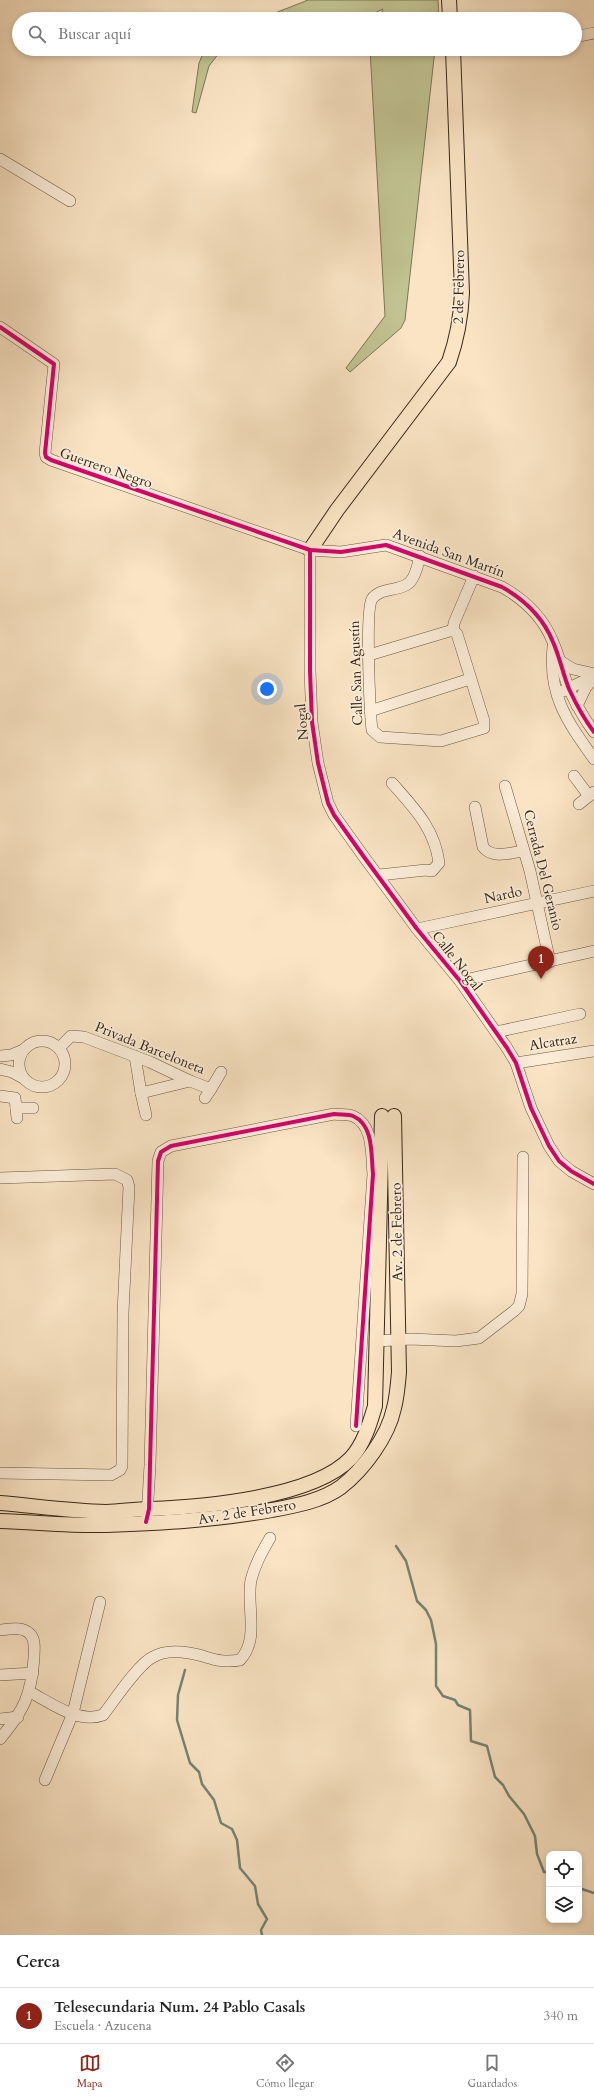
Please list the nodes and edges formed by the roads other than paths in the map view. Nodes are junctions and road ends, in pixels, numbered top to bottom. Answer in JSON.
{"nodes":[{"id":1,"x":449,"y":0,"type":"edge"},
{"id":2,"x":450,"y":12,"type":"edge"},
{"id":3,"x":594,"y":33,"type":"edge"},
{"id":4,"x":582,"y":36,"type":"edge"},
{"id":5,"x":452,"y":56,"type":"edge"},
{"id":6,"x":0,"y":160,"type":"edge"},
{"id":7,"x":70,"y":201,"type":"dead end"},
{"id":8,"x":0,"y":327,"type":"edge"},
{"id":9,"x":310,"y":550,"type":"junction"},
{"id":10,"x":420,"y":556,"type":"junction"},
{"id":11,"x":474,"y":576,"type":"junction"},
{"id":12,"x":454,"y":630,"type":"junction"},
{"id":13,"x":369,"y":655,"type":"junction"},
{"id":14,"x":556,"y":661,"type":"junction"},
{"id":15,"x":594,"y":676,"type":"edge"},
{"id":16,"x":470,"y":679,"type":"junction"},
{"id":17,"x":569,"y":689,"type":"junction"},
{"id":18,"x":555,"y":694,"type":"junction"},
{"id":19,"x":577,"y":706,"type":"junction"},
{"id":20,"x":370,"y":711,"type":"junction"},
{"id":21,"x":594,"y":732,"type":"edge"},
{"id":22,"x":594,"y":759,"type":"edge"},
{"id":23,"x":574,"y":776,"type":"dead end"},
{"id":24,"x":392,"y":783,"type":"dead end"},
{"id":25,"x":505,"y":786,"type":"dead end"},
{"id":26,"x":592,"y":794,"type":"edge"},
{"id":27,"x":579,"y":804,"type":"dead end"},
{"id":28,"x":475,"y":806,"type":"dead end"},
{"id":29,"x":523,"y":851,"type":"junction"},
{"id":30,"x":379,"y":874,"type":"junction"},
{"id":31,"x":594,"y":891,"type":"edge"},
{"id":32,"x":537,"y":903,"type":"junction"},
{"id":33,"x":417,"y":929,"type":"junction"},
{"id":34,"x":594,"y":951,"type":"edge"},
{"id":35,"x":550,"y":962,"type":"junction"},
{"id":36,"x":460,"y":981,"type":"junction"},
{"id":37,"x":580,"y":1014,"type":"dead end"},
{"id":38,"x":496,"y":1032,"type":"junction"},
{"id":39,"x":59,"y":1048,"type":"junction"},
{"id":40,"x":23,"y":1050,"type":"junction"},
{"id":41,"x":594,"y":1051,"type":"edge"},
{"id":42,"x":0,"y":1056,"type":"edge"},
{"id":43,"x":135,"y":1056,"type":"junction"},
{"id":44,"x":516,"y":1063,"type":"junction"},
{"id":45,"x":0,"y":1069,"type":"edge"},
{"id":46,"x":221,"y":1072,"type":"dead end"},
{"id":47,"x":23,"y":1078,"type":"junction"},
{"id":48,"x":190,"y":1081,"type":"junction"},
{"id":49,"x":141,"y":1093,"type":"junction"},
{"id":50,"x":0,"y":1096,"type":"edge"},
{"id":51,"x":33,"y":1108,"type":"dead end"},
{"id":52,"x":146,"y":1115,"type":"dead end"},
{"id":53,"x":523,"y":1157,"type":"dead end"},
{"id":54,"x":0,"y":1178,"type":"edge"},
{"id":55,"x":594,"y":1184,"type":"edge"},
{"id":56,"x":399,"y":1339,"type":"junction"},
{"id":57,"x":377,"y":1341,"type":"junction"},
{"id":58,"x":356,"y":1426,"type":"dead end"},
{"id":59,"x":0,"y":1473,"type":"edge"},
{"id":60,"x":0,"y":1504,"type":"edge"},
{"id":61,"x":148,"y":1515,"type":"junction"},
{"id":62,"x":0,"y":1520,"type":"edge"},
{"id":63,"x":270,"y":1538,"type":"dead end"},
{"id":64,"x":100,"y":1602,"type":"dead end"},
{"id":65,"x":0,"y":1630,"type":"edge"},
{"id":66,"x":33,"y":1674,"type":"junction"},
{"id":67,"x":0,"y":1675,"type":"edge"},
{"id":68,"x":30,"y":1692,"type":"junction"},
{"id":69,"x":73,"y":1714,"type":"junction"},
{"id":70,"x":18,"y":1717,"type":"junction"},
{"id":71,"x":0,"y":1719,"type":"edge"},
{"id":72,"x":0,"y":1739,"type":"edge"},
{"id":73,"x":45,"y":1780,"type":"dead end"}],
"edges":[{"from":1,"to":2,"type":"main road"},
{"from":3,"to":4,"type":"street"},
{"from":5,"to":9,"type":"main road","name":"2 de Febrero"},
{"from":6,"to":7,"type":"street"},
{"from":8,"to":9,"type":"street","name":"Guerrero Negro"},
{"from":9,"to":10,"type":"street","name":"Avenida San Martín"},
{"from":9,"to":30,"type":"street","name":"Nogal"},
{"from":10,"to":11,"type":"street","name":"Avenida San Martín"},
{"from":10,"to":13,"type":"street","name":"Calle San Agustín"},
{"from":11,"to":12,"type":"street"},
{"from":11,"to":14,"type":"street","name":"Avenida San Martín"},
{"from":12,"to":13,"type":"street"},
{"from":12,"to":16,"type":"street"},
{"from":13,"to":20,"type":"street","name":"Calle San Agustín"},
{"from":14,"to":15,"type":"street"},
{"from":14,"to":17,"type":"street"},
{"from":14,"to":18,"type":"street"},
{"from":15,"to":17,"type":"street"},
{"from":15,"to":19,"type":"street"},
{"from":16,"to":20,"type":"street"},
{"from":16,"to":20,"type":"street","name":"Calle San Agustín"},
{"from":17,"to":18,"type":"street"},
{"from":17,"to":19,"type":"street"},
{"from":18,"to":22,"type":"street"},
{"from":19,"to":21,"type":"street"},
{"from":23,"to":26,"type":"street"},
{"from":24,"to":30,"type":"street"},
{"from":25,"to":29,"type":"street","name":"Cerrada Del Geranio"},
{"from":26,"to":27,"type":"street"},
{"from":28,"to":29,"type":"street"},
{"from":29,"to":32,"type":"street","name":"Cerrada Del Geranio"},
{"from":30,"to":33,"type":"street","name":"Calle Nogal"},
{"from":31,"to":32,"type":"street","name":"Nardo"},
{"from":32,"to":33,"type":"street","name":"Nardo"},
{"from":32,"to":35,"type":"street","name":"Cerrada Del Geranio"},
{"from":33,"to":36,"type":"street","name":"Calle Nogal"},
{"from":34,"to":35,"type":"street"},
{"from":35,"to":36,"type":"street"},
{"from":36,"to":38,"type":"street","name":"Calle Nogal"},
{"from":37,"to":38,"type":"street"},
{"from":38,"to":44,"type":"street","name":"Calle Nogal"},
{"from":39,"to":40,"type":"street"},
{"from":39,"to":43,"type":"street","name":"Privada Barceloneta"},
{"from":39,"to":47,"type":"street"},
{"from":40,"to":42,"type":"street"},
{"from":40,"to":47,"type":"street"},
{"from":41,"to":44,"type":"street","name":"Alcatraz"},
{"from":43,"to":48,"type":"street","name":"Privada Barceloneta"},
{"from":43,"to":49,"type":"street"},
{"from":44,"to":55,"type":"street","name":"Calle Nogal"},
{"from":45,"to":47,"type":"street"},
{"from":46,"to":48,"type":"street","name":"Privada Barceloneta"},
{"from":48,"to":49,"type":"street"},
{"from":49,"to":52,"type":"street"},
{"from":50,"to":51,"type":"street"},
{"from":53,"to":56,"type":"street"},
{"from":54,"to":59,"type":"street"},
{"from":56,"to":57,"type":"street"},
{"from":56,"to":57,"type":"main road","name":"Av. 2 de Febrero"},
{"from":56,"to":61,"type":"main road","name":"Av. 2 de Febrero"},
{"from":57,"to":61,"type":"main road","name":"Av. 2 de Febrero"},
{"from":58,"to":61,"type":"street"},
{"from":60,"to":61,"type":"main road","name":"Av. 2 de Febrero"},
{"from":61,"to":62,"type":"main road","name":"Av. 2 de Febrero"},
{"from":63,"to":69,"type":"street"},
{"from":64,"to":69,"type":"street"},
{"from":65,"to":66,"type":"street"},
{"from":66,"to":67,"type":"street"},
{"from":66,"to":68,"type":"street"},
{"from":68,"to":69,"type":"street"},
{"from":68,"to":70,"type":"street"},
{"from":69,"to":73,"type":"street"},
{"from":70,"to":71,"type":"street"},
{"from":70,"to":72,"type":"street"}]}
